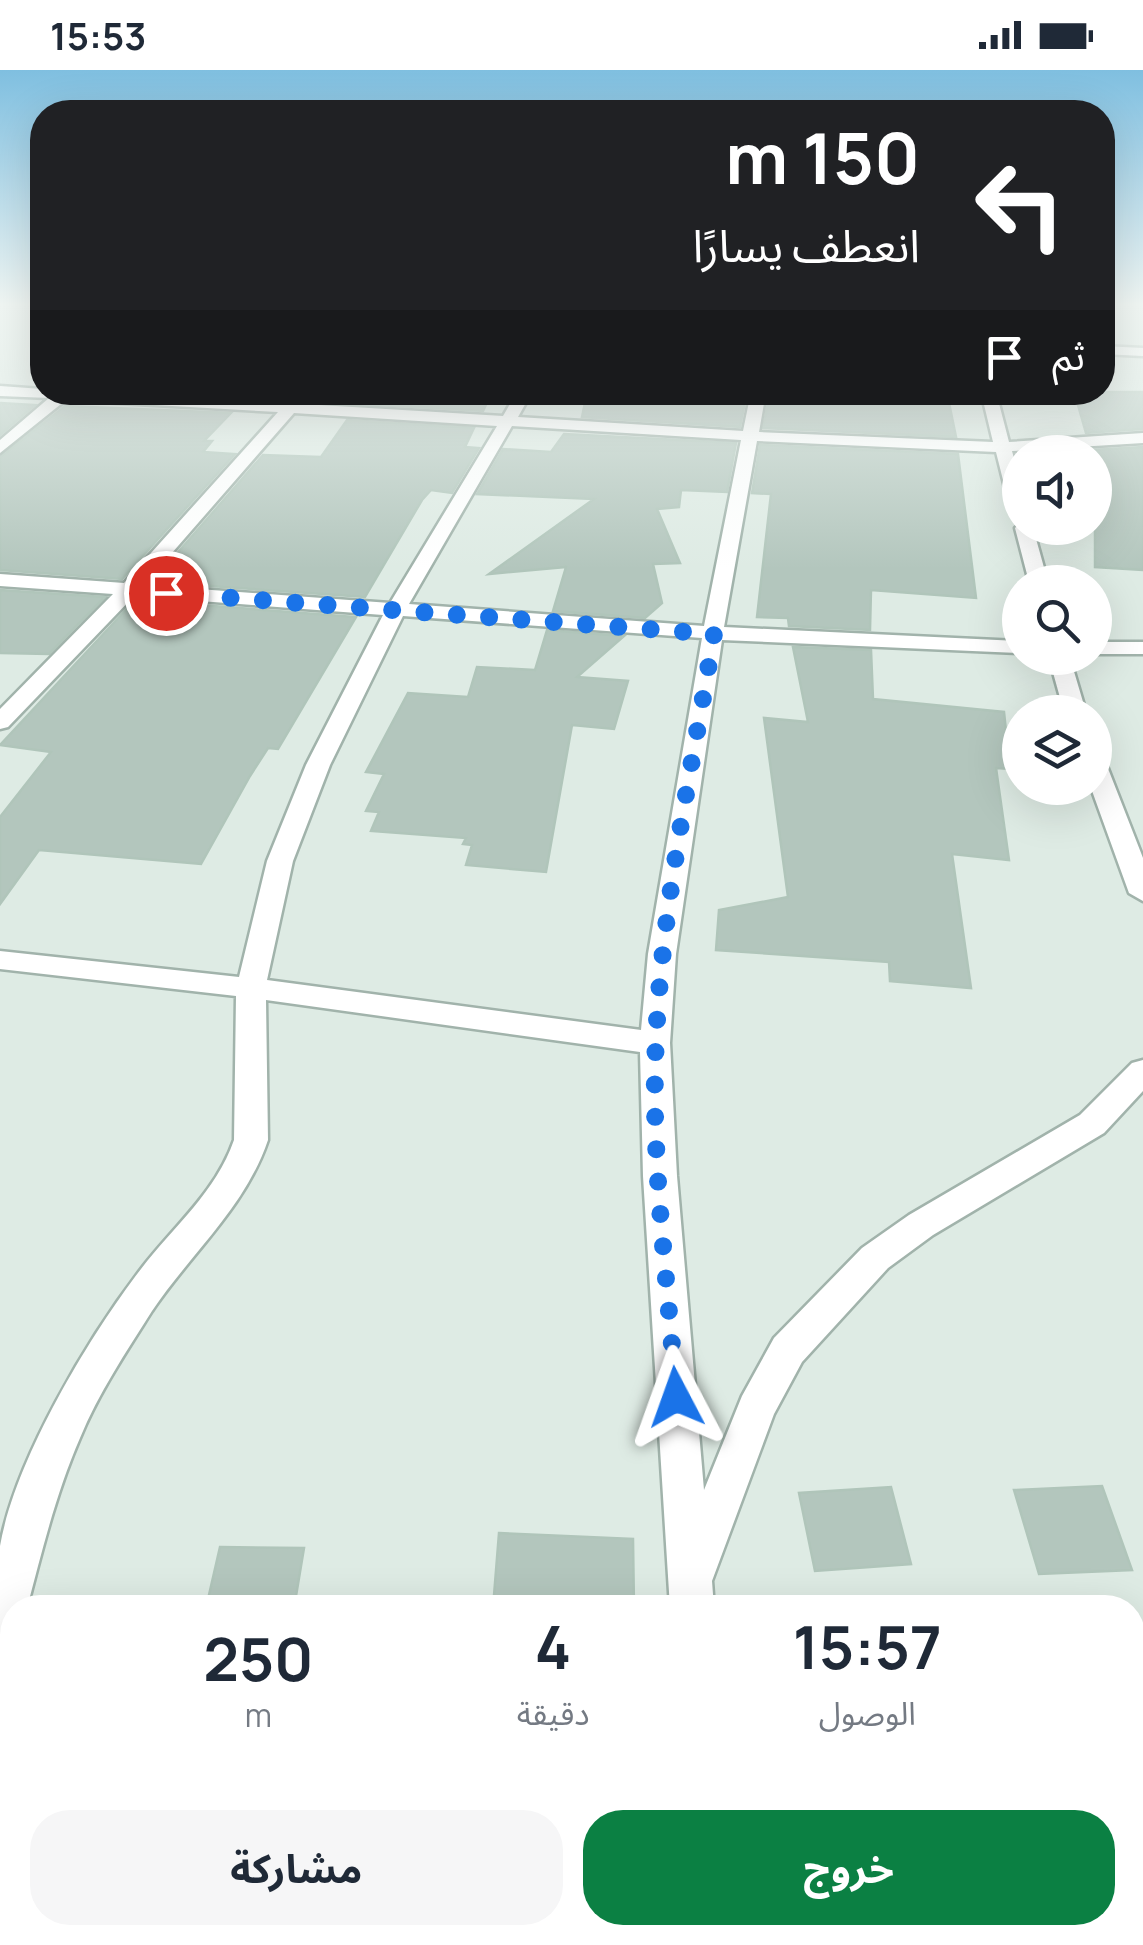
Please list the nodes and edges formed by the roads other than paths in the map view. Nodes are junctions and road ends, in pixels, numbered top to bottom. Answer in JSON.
{"nodes":[{"id":1,"x":52,"y":405,"type":"edge"},
{"id":2,"x":293,"y":405,"type":"edge"},
{"id":3,"x":359,"y":405,"type":"edge"},
{"id":4,"x":518,"y":405,"type":"edge"},
{"id":5,"x":756,"y":405,"type":"edge"},
{"id":6,"x":992,"y":405,"type":"edge"},
{"id":7,"x":510,"y":420,"type":"junction"},
{"id":8,"x":750,"y":436,"type":"junction"},
{"id":9,"x":1143,"y":438,"type":"edge"},
{"id":10,"x":1112,"y":440,"type":"edge"},
{"id":11,"x":1002,"y":442,"type":"edge"},
{"id":12,"x":1002,"y":446,"type":"edge"},
{"id":13,"x":0,"y":448,"type":"edge"},
{"id":14,"x":0,"y":580,"type":"edge"},
{"id":15,"x":128,"y":590,"type":"junction"},
{"id":16,"x":396,"y":609,"type":"junction"},
{"id":17,"x":714,"y":634,"type":"junction"},
{"id":18,"x":1002,"y":646,"type":"edge"},
{"id":19,"x":1112,"y":648,"type":"edge"},
{"id":20,"x":1143,"y":648,"type":"edge"},
{"id":21,"x":0,"y":722,"type":"edge"},
{"id":22,"x":1110,"y":805,"type":"edge"},
{"id":23,"x":1143,"y":893,"type":"edge"},
{"id":24,"x":0,"y":960,"type":"edge"},
{"id":25,"x":251,"y":988,"type":"junction"},
{"id":26,"x":655,"y":1044,"type":"junction"},
{"id":27,"x":1143,"y":1071,"type":"edge"},
{"id":28,"x":691,"y":1594,"type":"edge"},
{"id":29,"x":9,"y":1595,"type":"edge"}],
"edges":[{"from":1,"to":13,"type":"street"},
{"from":2,"to":15,"type":"street"},
{"from":3,"to":7,"type":"street"},
{"from":4,"to":7,"type":"street"},
{"from":5,"to":8,"type":"street"},
{"from":6,"to":11,"type":"street"},
{"from":7,"to":8,"type":"street"},
{"from":7,"to":16,"type":"street"},
{"from":8,"to":12,"type":"street"},
{"from":8,"to":17,"type":"street"},
{"from":9,"to":10,"type":"street"},
{"from":14,"to":15,"type":"street"},
{"from":15,"to":16,"type":"street"},
{"from":15,"to":21,"type":"street"},
{"from":16,"to":17,"type":"street"},
{"from":16,"to":25,"type":"street"},
{"from":17,"to":18,"type":"street"},
{"from":17,"to":26,"type":"street"},
{"from":19,"to":20,"type":"street"},
{"from":22,"to":23,"type":"street"},
{"from":24,"to":25,"type":"street"},
{"from":25,"to":26,"type":"street"},
{"from":25,"to":29,"type":"street"},
{"from":26,"to":28,"type":"street"},
{"from":27,"to":28,"type":"street"}]}
